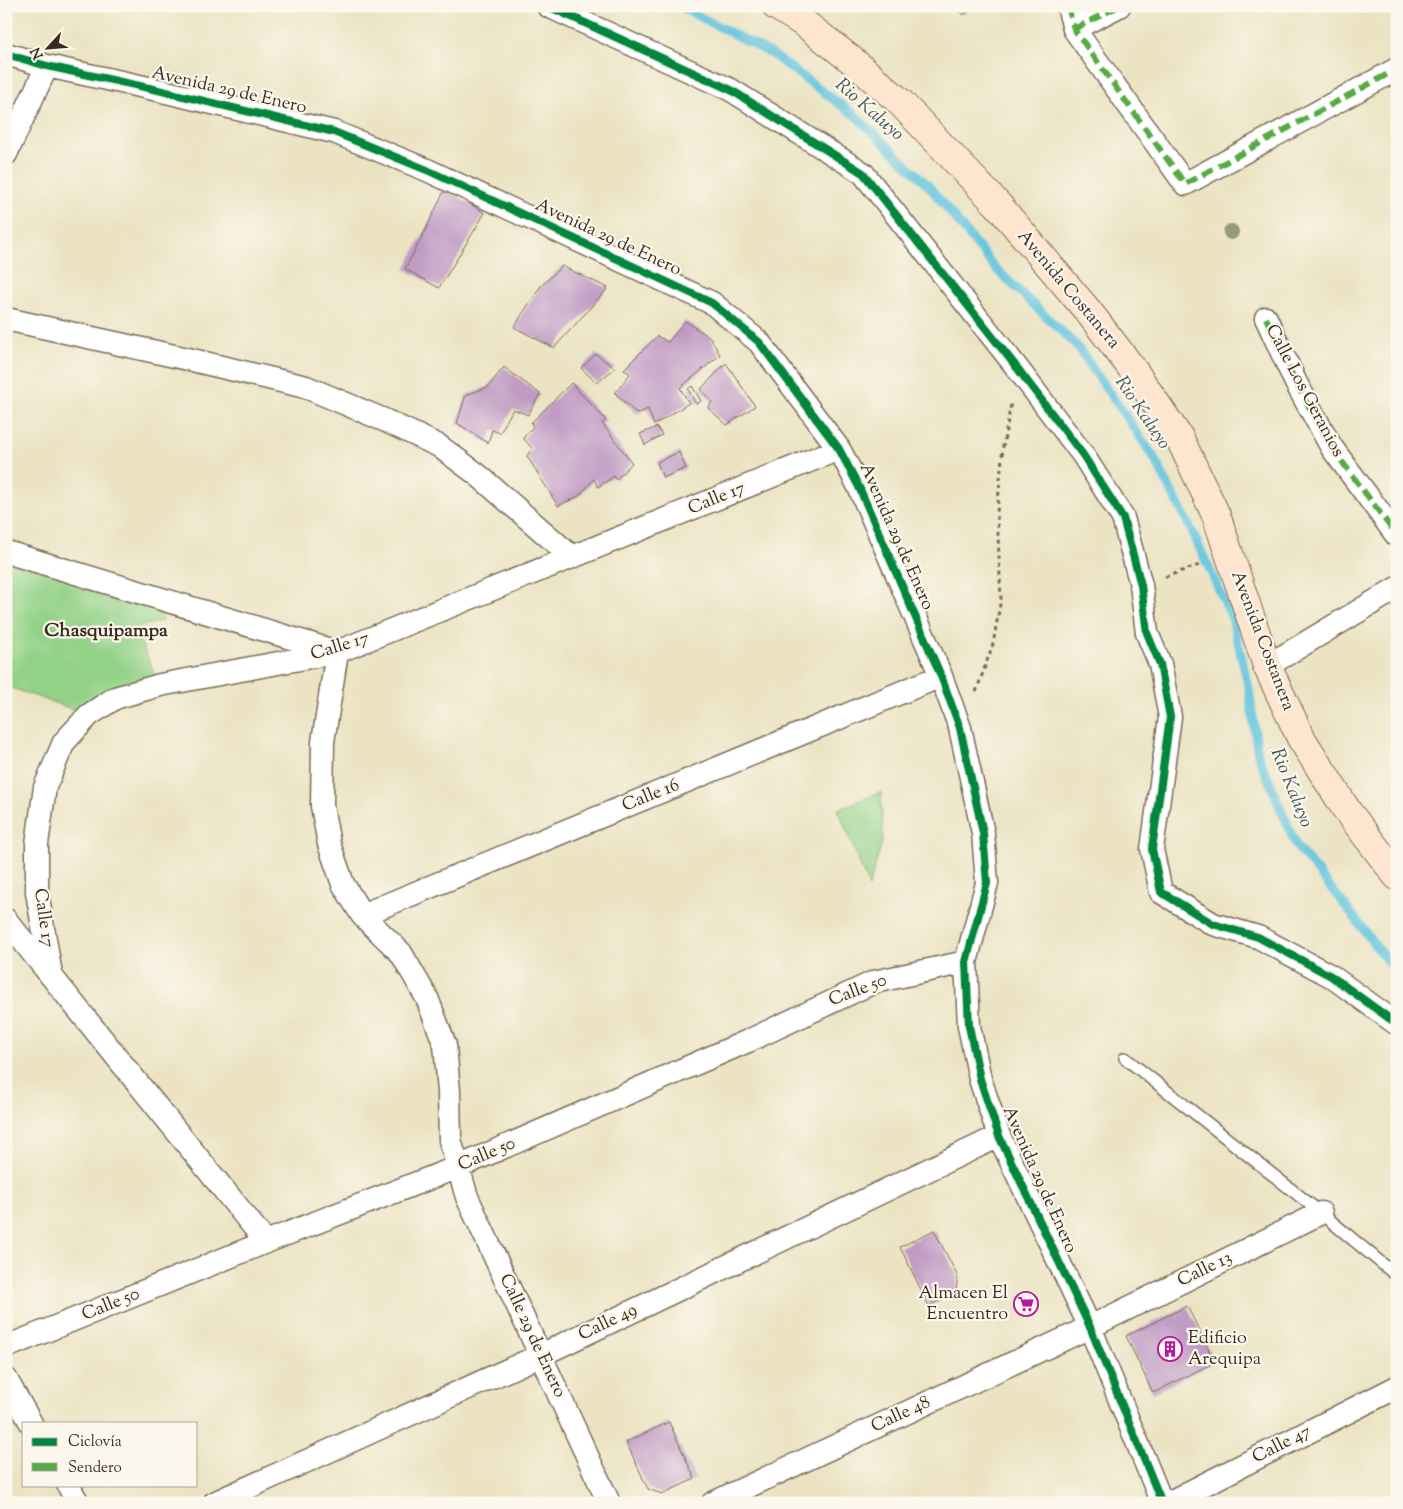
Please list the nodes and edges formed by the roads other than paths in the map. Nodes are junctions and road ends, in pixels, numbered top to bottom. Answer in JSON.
{"nodes":[{"id":1,"x":548,"y":6,"type":"edge"},
{"id":2,"x":776,"y":6,"type":"edge"},
{"id":3,"x":1068,"y":6,"type":"edge"},
{"id":4,"x":1119,"y":6,"type":"edge"},
{"id":5,"x":1074,"y":29,"type":"junction"},
{"id":6,"x":6,"y":54,"type":"edge"},
{"id":7,"x":47,"y":66,"type":"junction"},
{"id":8,"x":1397,"y":69,"type":"edge"},
{"id":9,"x":6,"y":154,"type":"edge"},
{"id":10,"x":1266,"y":318,"type":"dead end"},
{"id":11,"x":6,"y":319,"type":"edge"},
{"id":12,"x":839,"y":450,"type":"junction"},
{"id":13,"x":1397,"y":536,"type":"edge"},
{"id":14,"x":6,"y":552,"type":"edge"},
{"id":15,"x":572,"y":558,"type":"junction"},
{"id":16,"x":1397,"y":588,"type":"edge"},
{"id":17,"x":337,"y":652,"type":"junction"},
{"id":18,"x":1267,"y":666,"type":"junction"},
{"id":19,"x":941,"y":676,"type":"junction"},
{"id":20,"x":1397,"y":876,"type":"edge"},
{"id":21,"x":362,"y":915,"type":"junction"},
{"id":22,"x":6,"y":920,"type":"edge"},
{"id":23,"x":966,"y":962,"type":"junction"},
{"id":24,"x":51,"y":974,"type":"junction"},
{"id":25,"x":1397,"y":1024,"type":"edge"},
{"id":26,"x":1125,"y":1058,"type":"dead end"},
{"id":27,"x":999,"y":1136,"type":"junction"},
{"id":28,"x":458,"y":1167,"type":"junction"},
{"id":29,"x":1321,"y":1213,"type":"junction"},
{"id":30,"x":266,"y":1242,"type":"junction"},
{"id":31,"x":1397,"y":1276,"type":"edge"},
{"id":32,"x":1090,"y":1327,"type":"junction"},
{"id":33,"x":6,"y":1347,"type":"edge"},
{"id":34,"x":541,"y":1355,"type":"junction"},
{"id":35,"x":6,"y":1379,"type":"edge"},
{"id":36,"x":1397,"y":1387,"type":"edge"},
{"id":37,"x":30,"y":1422,"type":"edge"},
{"id":38,"x":69,"y":1486,"type":"edge"},
{"id":39,"x":78,"y":1503,"type":"edge"},
{"id":40,"x":214,"y":1503,"type":"edge"},
{"id":41,"x":609,"y":1503,"type":"edge"},
{"id":42,"x":713,"y":1503,"type":"edge"},
{"id":43,"x":1162,"y":1503,"type":"edge"},
{"id":44,"x":1168,"y":1503,"type":"edge"}],
"edges":[{"from":1,"to":25,"type":"street"},
{"from":2,"to":18,"type":"main road","name":"Avenida Costanera"},
{"from":3,"to":5,"type":"street"},
{"from":4,"to":5,"type":"street"},
{"from":5,"to":8,"type":"street"},
{"from":6,"to":7,"type":"street","name":"Avenida 29 de Enero"},
{"from":7,"to":9,"type":"street"},
{"from":7,"to":12,"type":"street","name":"Avenida 29 de Enero"},
{"from":10,"to":13,"type":"street","name":"Calle Los Geranios"},
{"from":11,"to":15,"type":"street"},
{"from":12,"to":15,"type":"street","name":"Calle 17"},
{"from":12,"to":19,"type":"street","name":"Avenida 29 de Enero"},
{"from":14,"to":17,"type":"street"},
{"from":15,"to":17,"type":"street","name":"Calle 17"},
{"from":16,"to":18,"type":"street"},
{"from":17,"to":21,"type":"street","name":"Calle 29 de Enero"},
{"from":17,"to":24,"type":"street","name":"Calle 17"},
{"from":18,"to":20,"type":"main road","name":"Avenida Costanera"},
{"from":19,"to":21,"type":"street","name":"Calle 16"},
{"from":19,"to":23,"type":"street","name":"Avenida 29 de Enero"},
{"from":21,"to":28,"type":"street","name":"Calle 29 de Enero"},
{"from":22,"to":24,"type":"street"},
{"from":23,"to":27,"type":"street","name":"Avenida 29 de Enero"},
{"from":23,"to":28,"type":"street","name":"Calle 50"},
{"from":24,"to":30,"type":"street"},
{"from":26,"to":29,"type":"lane"},
{"from":27,"to":32,"type":"street","name":"Avenida 29 de Enero"},
{"from":27,"to":34,"type":"street","name":"Calle 49"},
{"from":28,"to":30,"type":"street","name":"Calle 50"},
{"from":28,"to":34,"type":"street","name":"Calle 29 de Enero"},
{"from":29,"to":31,"type":"lane"},
{"from":29,"to":32,"type":"street","name":"Calle 13"},
{"from":30,"to":33,"type":"street","name":"Calle 50"},
{"from":32,"to":42,"type":"street","name":"Calle 48"},
{"from":32,"to":43,"type":"street","name":"Avenida 29 de Enero"},
{"from":34,"to":40,"type":"street","name":"Calle 49"},
{"from":34,"to":41,"type":"street","name":"Calle 29 de Enero"},
{"from":35,"to":37,"type":"street"},
{"from":36,"to":44,"type":"street","name":"Calle 47"},
{"from":38,"to":39,"type":"street"}]}
